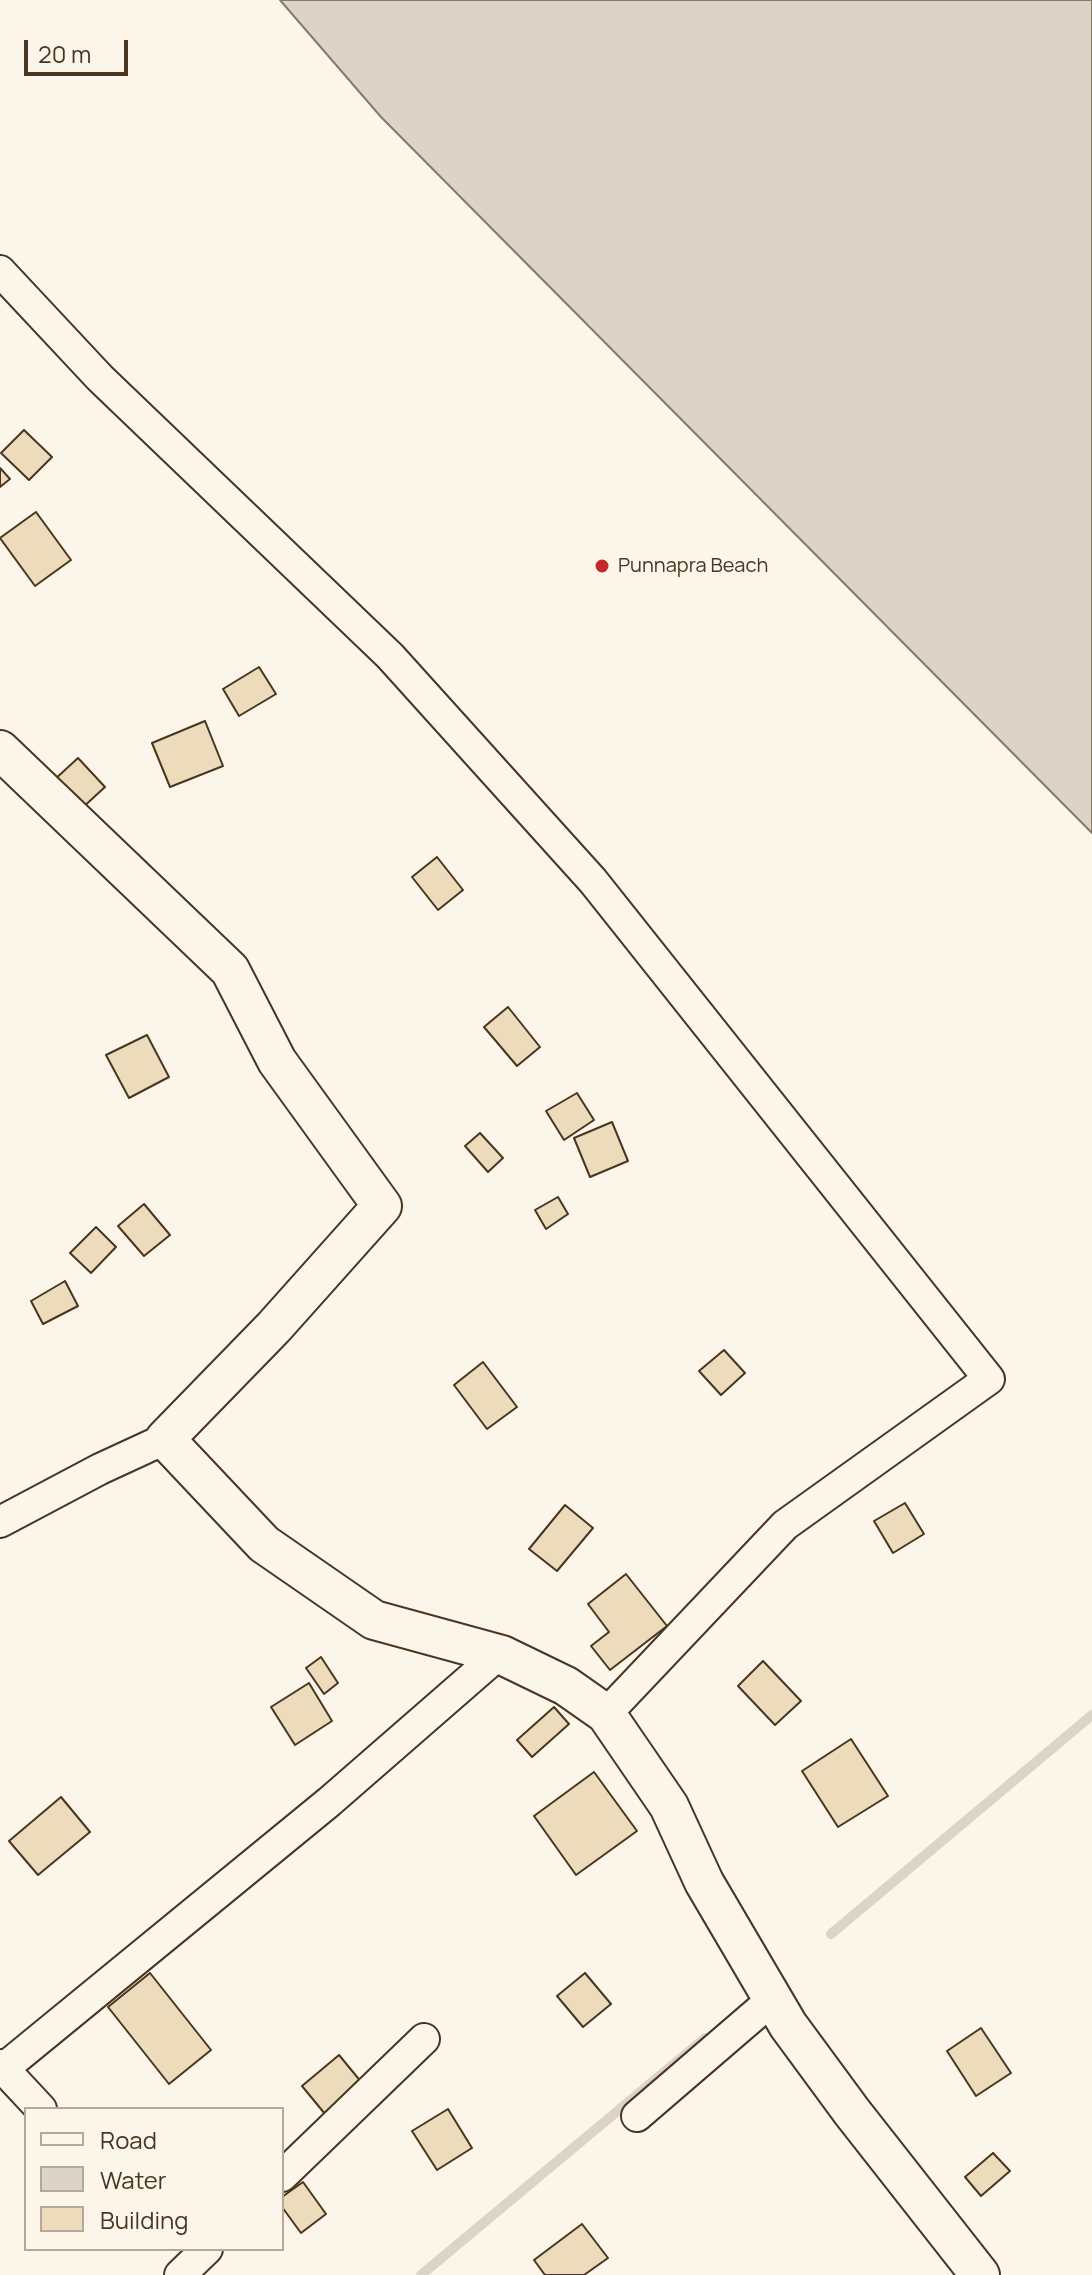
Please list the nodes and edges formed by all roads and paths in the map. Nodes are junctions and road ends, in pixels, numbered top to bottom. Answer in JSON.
{"nodes":[{"id":1,"x":0,"y":271,"type":"edge"},
{"id":2,"x":0,"y":750,"type":"edge"},
{"id":3,"x":165,"y":1439,"type":"junction"},
{"id":4,"x":0,"y":1522,"type":"edge"},
{"id":5,"x":502,"y":1655,"type":"junction"},
{"id":6,"x":606,"y":1714,"type":"junction"},
{"id":7,"x":773,"y":1999,"type":"junction"},
{"id":8,"x":424,"y":2039,"type":"dead end"},
{"id":9,"x":2,"y":2067,"type":"edge"},
{"id":10,"x":39,"y":2107,"type":"edge"},
{"id":11,"x":637,"y":2116,"type":"dead end"},
{"id":12,"x":284,"y":2174,"type":"edge"},
{"id":13,"x":980,"y":2275,"type":"edge"}],
"edges":[{"from":1,"to":6,"type":"street"},
{"from":2,"to":3,"type":"street"},
{"from":3,"to":4,"type":"street"},
{"from":3,"to":5,"type":"street"},
{"from":5,"to":6,"type":"street"},
{"from":5,"to":9,"type":"street"},
{"from":6,"to":7,"type":"street"},
{"from":7,"to":11,"type":"street"},
{"from":7,"to":13,"type":"street"},
{"from":8,"to":12,"type":"street"},
{"from":9,"to":10,"type":"street"}]}
